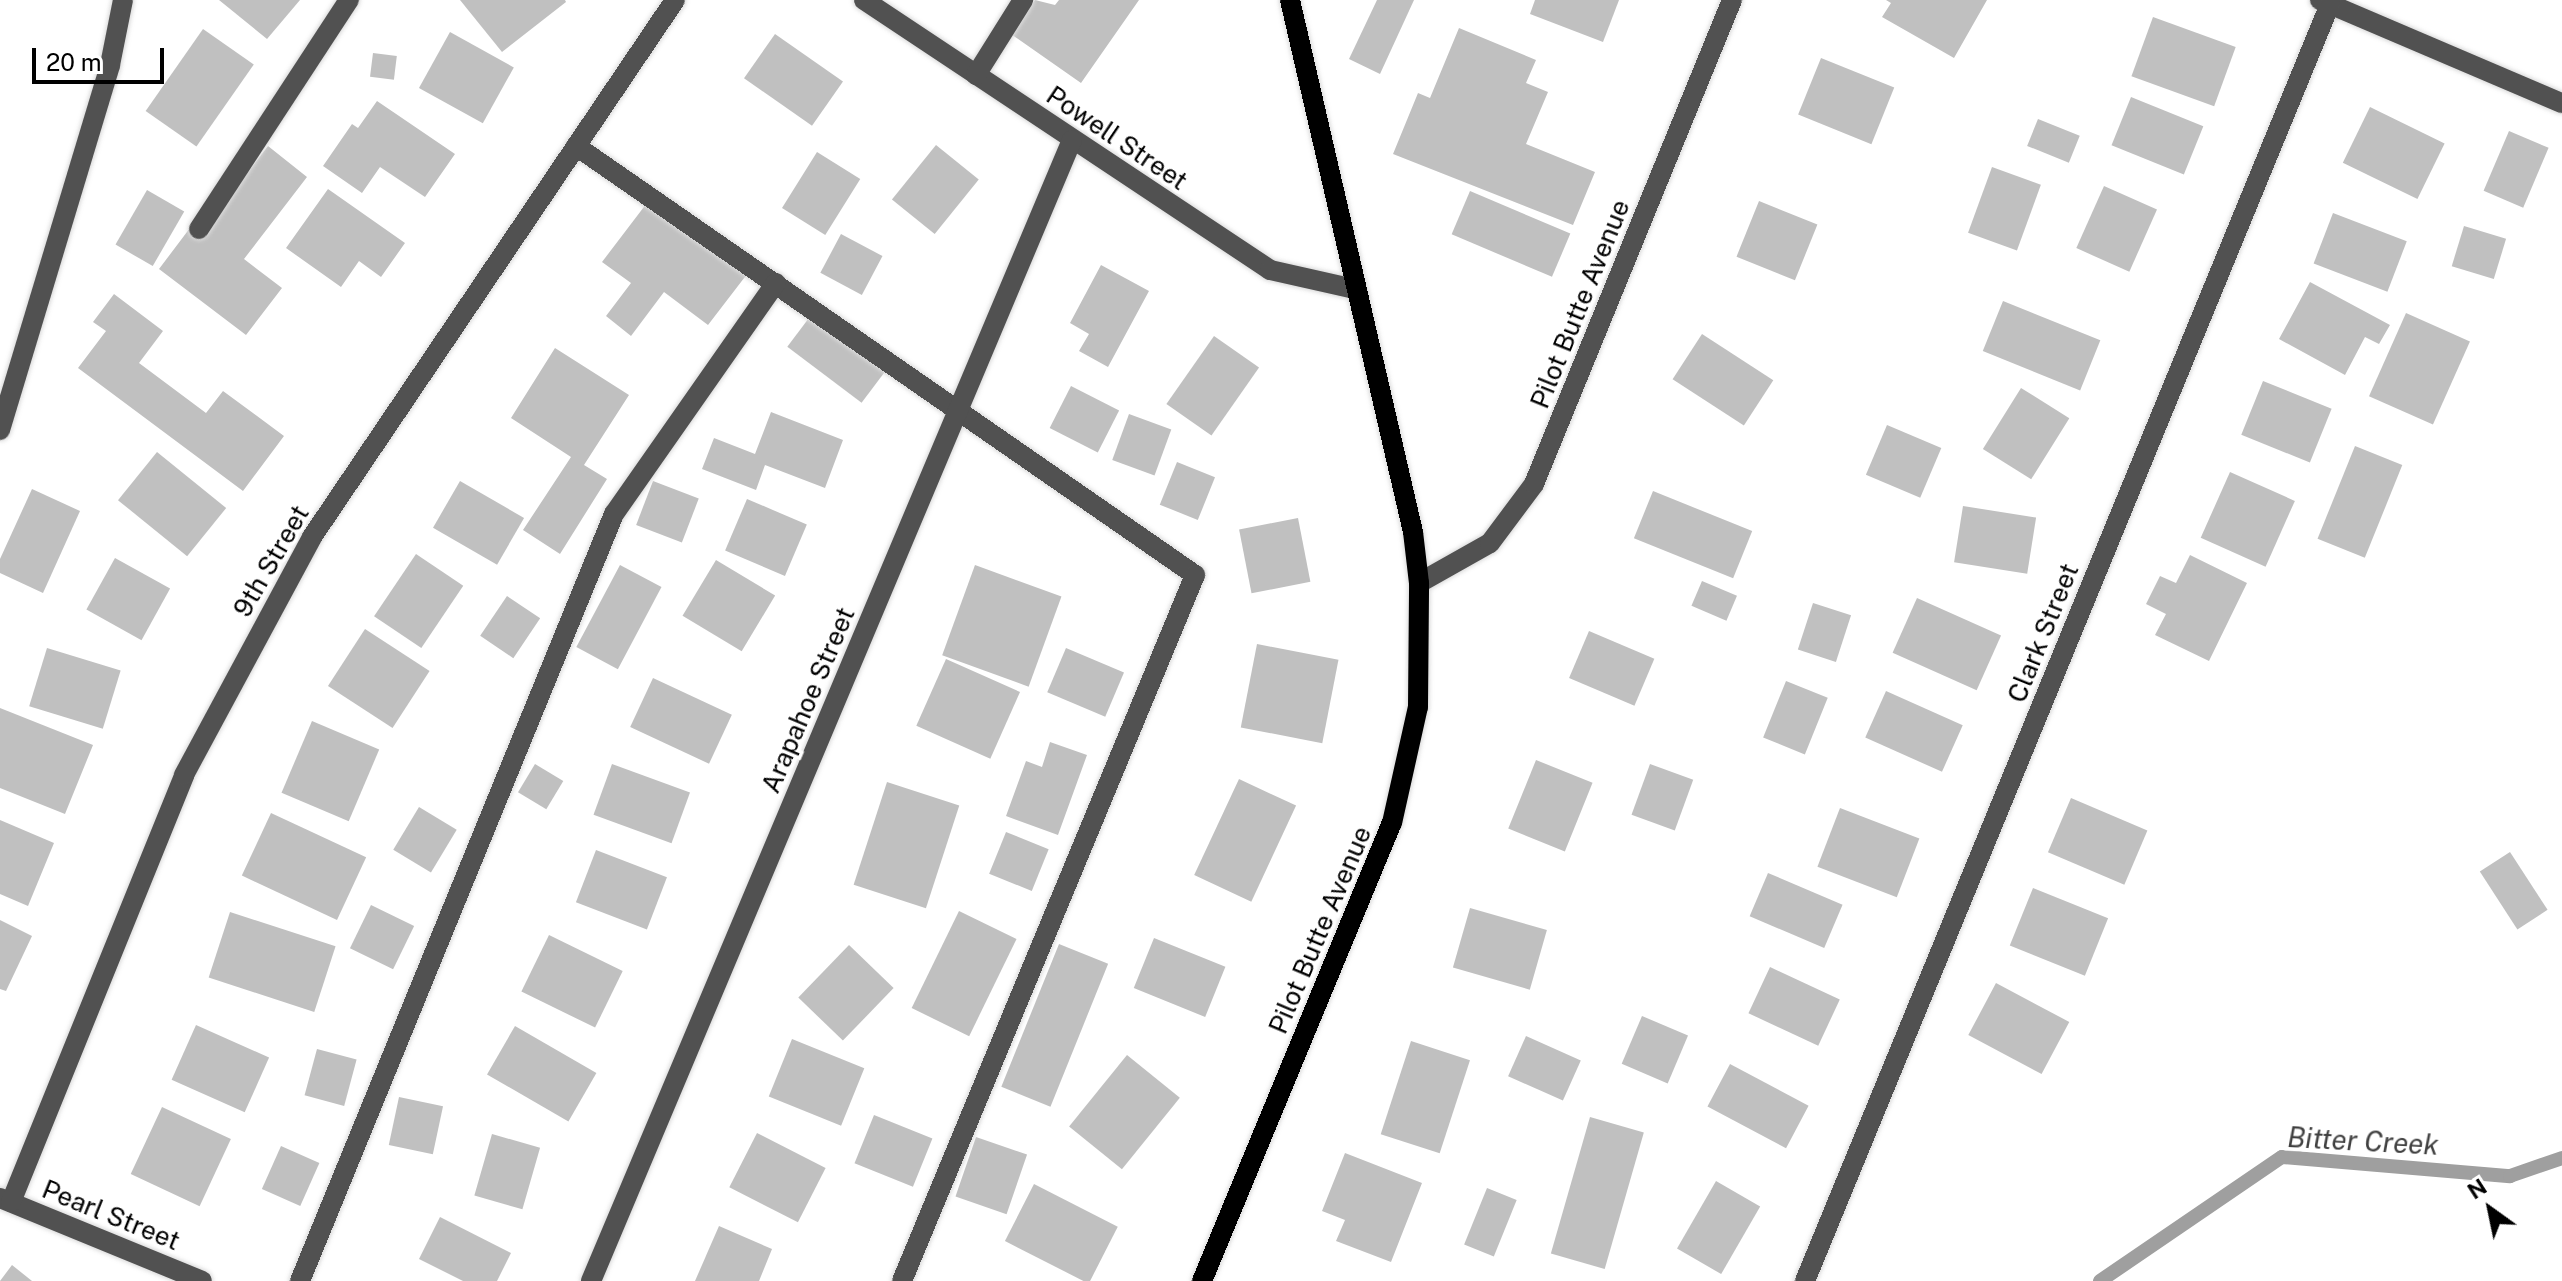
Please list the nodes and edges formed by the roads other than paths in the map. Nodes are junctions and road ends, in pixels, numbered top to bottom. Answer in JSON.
{"nodes":[{"id":1,"x":123,"y":0,"type":"edge"},
{"id":2,"x":349,"y":0,"type":"edge"},
{"id":3,"x":675,"y":0,"type":"edge"},
{"id":4,"x":864,"y":0,"type":"edge"},
{"id":5,"x":1023,"y":0,"type":"edge"},
{"id":6,"x":1290,"y":0,"type":"edge"},
{"id":7,"x":1732,"y":0,"type":"edge"},
{"id":8,"x":2325,"y":2,"type":"edge"},
{"id":9,"x":976,"y":75,"type":"junction"},
{"id":10,"x":2562,"y":103,"type":"edge"},
{"id":11,"x":1072,"y":140,"type":"junction"},
{"id":12,"x":576,"y":146,"type":"junction"},
{"id":13,"x":199,"y":229,"type":"dead end"},
{"id":14,"x":776,"y":283,"type":"junction"},
{"id":15,"x":1355,"y":289,"type":"junction"},
{"id":16,"x":959,"y":408,"type":"junction"},
{"id":17,"x":0,"y":430,"type":"edge"},
{"id":18,"x":1419,"y":583,"type":"junction"},
{"id":19,"x":6,"y":1200,"type":"edge"},
{"id":20,"x":202,"y":1281,"type":"edge"},
{"id":21,"x":300,"y":1281,"type":"edge"},
{"id":22,"x":591,"y":1281,"type":"edge"},
{"id":23,"x":902,"y":1281,"type":"edge"},
{"id":24,"x":1202,"y":1281,"type":"edge"},
{"id":25,"x":1805,"y":1281,"type":"edge"}],
"edges":[{"from":1,"to":17,"type":"street"},
{"from":2,"to":13,"type":"street"},
{"from":3,"to":12,"type":"street","name":"9th Street"},
{"from":4,"to":9,"type":"street","name":"Powell Street"},
{"from":5,"to":9,"type":"street"},
{"from":6,"to":15,"type":"main road","name":"Pilot Butte Avenue"},
{"from":7,"to":18,"type":"street","name":"Pilot Butte Avenue"},
{"from":8,"to":10,"type":"street"},
{"from":8,"to":25,"type":"street","name":"Clark Street"},
{"from":9,"to":11,"type":"street","name":"Powell Street"},
{"from":11,"to":15,"type":"street","name":"Powell Street"},
{"from":11,"to":16,"type":"street","name":"Arapahoe Street"},
{"from":12,"to":14,"type":"street"},
{"from":12,"to":19,"type":"street","name":"9th Street"},
{"from":14,"to":16,"type":"street"},
{"from":14,"to":21,"type":"street"},
{"from":15,"to":18,"type":"main road","name":"Pilot Butte Avenue"},
{"from":16,"to":22,"type":"street","name":"Arapahoe Street"},
{"from":16,"to":23,"type":"street"},
{"from":18,"to":24,"type":"main road","name":"Pilot Butte Avenue"},
{"from":19,"to":20,"type":"street","name":"Pearl Street"}]}
